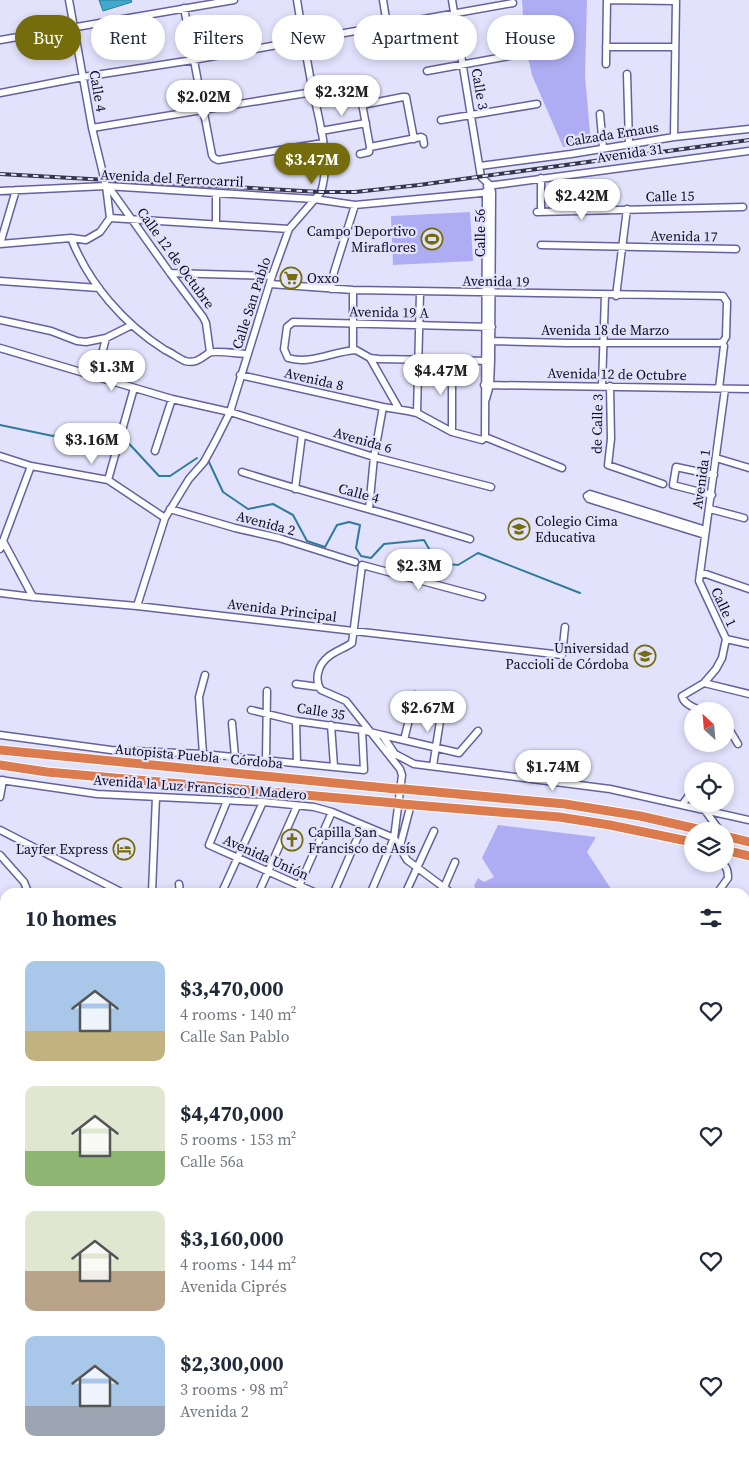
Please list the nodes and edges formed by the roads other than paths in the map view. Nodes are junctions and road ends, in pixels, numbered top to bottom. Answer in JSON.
{"nodes":[{"id":1,"x":69,"y":0,"type":"edge"},
{"id":2,"x":234,"y":0,"type":"edge"},
{"id":3,"x":297,"y":0,"type":"edge"},
{"id":4,"x":383,"y":0,"type":"edge"},
{"id":5,"x":452,"y":0,"type":"edge"},
{"id":6,"x":607,"y":0,"type":"edge"},
{"id":7,"x":676,"y":1,"type":"edge"},
{"id":8,"x":513,"y":2,"type":"dead end"},
{"id":9,"x":184,"y":8,"type":"junction"},
{"id":10,"x":454,"y":14,"type":"junction"},
{"id":11,"x":71,"y":15,"type":"edge"},
{"id":12,"x":185,"y":15,"type":"edge"},
{"id":13,"x":300,"y":15,"type":"edge"},
{"id":14,"x":385,"y":15,"type":"edge"},
{"id":15,"x":448,"y":15,"type":"edge"},
{"id":16,"x":81,"y":27,"type":"edge"},
{"id":17,"x":15,"y":38,"type":"edge"},
{"id":18,"x":0,"y":40,"type":"edge"},
{"id":19,"x":606,"y":47,"type":"junction"},
{"id":20,"x":675,"y":47,"type":"junction"},
{"id":21,"x":80,"y":60,"type":"edge"},
{"id":22,"x":193,"y":60,"type":"joint"},
{"id":23,"x":307,"y":60,"type":"edge"},
{"id":24,"x":489,"y":60,"type":"edge"},
{"id":25,"x":606,"y":64,"type":"dead end"},
{"id":26,"x":463,"y":65,"type":"junction"},
{"id":27,"x":427,"y":71,"type":"dead end"},
{"id":28,"x":628,"y":74,"type":"dead end"},
{"id":29,"x":83,"y":77,"type":"junction"},
{"id":30,"x":359,"y":87,"type":"dead end"},
{"id":31,"x":313,"y":92,"type":"junction"},
{"id":32,"x":0,"y":93,"type":"edge"},
{"id":33,"x":537,"y":104,"type":"dead end"},
{"id":34,"x":362,"y":105,"type":"junction"},
{"id":35,"x":203,"y":111,"type":"junction"},
{"id":36,"x":600,"y":114,"type":"dead end"},
{"id":37,"x":472,"y":115,"type":"junction"},
{"id":38,"x":442,"y":120,"type":"dead end"},
{"id":39,"x":366,"y":123,"type":"junction"},
{"id":40,"x":92,"y":128,"type":"junction"},
{"id":41,"x":749,"y":129,"type":"edge"},
{"id":42,"x":321,"y":131,"type":"junction"},
{"id":43,"x":674,"y":137,"type":"junction"},
{"id":44,"x":414,"y":139,"type":"junction"},
{"id":45,"x":323,"y":143,"type":"junction"},
{"id":46,"x":424,"y":144,"type":"dead end"},
{"id":47,"x":629,"y":144,"type":"junction"},
{"id":48,"x":370,"y":147,"type":"junction"},
{"id":49,"x":603,"y":148,"type":"junction"},
{"id":50,"x":749,"y":151,"type":"edge"},
{"id":51,"x":360,"y":154,"type":"dead end"},
{"id":52,"x":480,"y":166,"type":"junction"},
{"id":53,"x":541,"y":178,"type":"junction"},
{"id":54,"x":106,"y":186,"type":"junction"},
{"id":55,"x":488,"y":188,"type":"junction"},
{"id":56,"x":16,"y":190,"type":"junction"},
{"id":57,"x":0,"y":191,"type":"edge"},
{"id":58,"x":216,"y":193,"type":"junction"},
{"id":59,"x":314,"y":199,"type":"junction"},
{"id":60,"x":355,"y":205,"type":"junction"},
{"id":61,"x":743,"y":207,"type":"dead end"},
{"id":62,"x":627,"y":209,"type":"junction"},
{"id":63,"x":110,"y":218,"type":"junction"},
{"id":64,"x":132,"y":220,"type":"junction"},
{"id":65,"x":216,"y":224,"type":"junction"},
{"id":66,"x":289,"y":229,"type":"junction"},
{"id":67,"x":71,"y":238,"type":"junction"},
{"id":68,"x":0,"y":244,"type":"edge"},
{"id":69,"x":541,"y":245,"type":"dead end"},
{"id":70,"x":622,"y":248,"type":"junction"},
{"id":71,"x":736,"y":249,"type":"dead end"},
{"id":72,"x":170,"y":273,"type":"junction"},
{"id":73,"x":272,"y":276,"type":"junction"},
{"id":74,"x":0,"y":282,"type":"edge"},
{"id":75,"x":270,"y":284,"type":"junction"},
{"id":76,"x":99,"y":288,"type":"junction"},
{"id":77,"x":331,"y":289,"type":"junction"},
{"id":78,"x":353,"y":290,"type":"junction"},
{"id":79,"x":420,"y":292,"type":"junction"},
{"id":80,"x":489,"y":294,"type":"junction"},
{"id":81,"x":605,"y":295,"type":"junction"},
{"id":82,"x":616,"y":296,"type":"junction"},
{"id":83,"x":723,"y":296,"type":"joint"},
{"id":84,"x":0,"y":320,"type":"edge"},
{"id":85,"x":352,"y":324,"type":"junction"},
{"id":86,"x":132,"y":325,"type":"junction"},
{"id":87,"x":419,"y":325,"type":"junction"},
{"id":88,"x":488,"y":327,"type":"junction"},
{"id":89,"x":106,"y":338,"type":"junction"},
{"id":90,"x":492,"y":341,"type":"junction"},
{"id":91,"x":603,"y":343,"type":"junction"},
{"id":92,"x":721,"y":345,"type":"junction"},
{"id":93,"x":0,"y":348,"type":"edge"},
{"id":94,"x":353,"y":350,"type":"junction"},
{"id":95,"x":210,"y":352,"type":"junction"},
{"id":96,"x":247,"y":354,"type":"junction"},
{"id":97,"x":370,"y":358,"type":"junction"},
{"id":98,"x":419,"y":359,"type":"junction"},
{"id":99,"x":452,"y":360,"type":"junction"},
{"id":100,"x":488,"y":361,"type":"junction"},
{"id":101,"x":240,"y":375,"type":"junction"},
{"id":102,"x":96,"y":377,"type":"junction"},
{"id":103,"x":487,"y":385,"type":"junction"},
{"id":104,"x":602,"y":386,"type":"junction"},
{"id":105,"x":610,"y":386,"type":"junction"},
{"id":106,"x":134,"y":388,"type":"junction"},
{"id":107,"x":722,"y":388,"type":"junction"},
{"id":108,"x":749,"y":389,"type":"edge"},
{"id":109,"x":172,"y":399,"type":"junction"},
{"id":110,"x":383,"y":407,"type":"junction"},
{"id":111,"x":399,"y":409,"type":"junction"},
{"id":112,"x":230,"y":412,"type":"junction"},
{"id":113,"x":417,"y":413,"type":"junction"},
{"id":114,"x":452,"y":432,"type":"junction"},
{"id":115,"x":302,"y":435,"type":"junction"},
{"id":116,"x":486,"y":437,"type":"junction"},
{"id":117,"x":155,"y":451,"type":"dead end"},
{"id":118,"x":0,"y":456,"type":"edge"},
{"id":119,"x":374,"y":457,"type":"junction"},
{"id":120,"x":716,"y":458,"type":"junction"},
{"id":121,"x":32,"y":466,"type":"junction"},
{"id":122,"x":562,"y":468,"type":"dead end"},
{"id":123,"x":749,"y":468,"type":"edge"},
{"id":124,"x":242,"y":472,"type":"dead end"},
{"id":125,"x":714,"y":475,"type":"junction"},
{"id":126,"x":108,"y":480,"type":"junction"},
{"id":127,"x":663,"y":484,"type":"dead end"},
{"id":128,"x":491,"y":487,"type":"dead end"},
{"id":129,"x":295,"y":489,"type":"junction"},
{"id":130,"x":712,"y":495,"type":"junction"},
{"id":131,"x":170,"y":509,"type":"junction"},
{"id":132,"x":369,"y":509,"type":"junction"},
{"id":133,"x":710,"y":509,"type":"junction"},
{"id":134,"x":165,"y":518,"type":"junction"},
{"id":135,"x":744,"y":518,"type":"dead end"},
{"id":136,"x":706,"y":532,"type":"junction"},
{"id":137,"x":470,"y":539,"type":"dead end"},
{"id":138,"x":3,"y":541,"type":"junction"},
{"id":139,"x":0,"y":549,"type":"edge"},
{"id":140,"x":355,"y":562,"type":"dead end"},
{"id":141,"x":700,"y":572,"type":"junction"},
{"id":142,"x":749,"y":589,"type":"edge"},
{"id":143,"x":0,"y":593,"type":"edge"},
{"id":144,"x":33,"y":597,"type":"junction"},
{"id":145,"x":482,"y":597,"type":"dead end"},
{"id":146,"x":137,"y":606,"type":"junction"},
{"id":147,"x":565,"y":627,"type":"dead end"},
{"id":148,"x":354,"y":631,"type":"junction"},
{"id":149,"x":726,"y":639,"type":"junction"},
{"id":150,"x":749,"y":644,"type":"edge"},
{"id":151,"x":205,"y":675,"type":"dead end"},
{"id":152,"x":704,"y":683,"type":"junction"},
{"id":153,"x":296,"y":684,"type":"dead end"},
{"id":154,"x":319,"y":687,"type":"junction"},
{"id":155,"x":267,"y":690,"type":"dead end"},
{"id":156,"x":749,"y":694,"type":"edge"},
{"id":157,"x":415,"y":696,"type":"dead end"},
{"id":158,"x":685,"y":702,"type":"edge"},
{"id":159,"x":250,"y":710,"type":"dead end"},
{"id":160,"x":268,"y":714,"type":"junction"},
{"id":161,"x":296,"y":721,"type":"junction"},
{"id":162,"x":440,"y":721,"type":"dead end"},
{"id":163,"x":232,"y":723,"type":"dead end"},
{"id":164,"x":331,"y":725,"type":"junction"},
{"id":165,"x":362,"y":730,"type":"junction"},
{"id":166,"x":478,"y":731,"type":"dead end"},
{"id":167,"x":372,"y":733,"type":"junction"},
{"id":168,"x":0,"y":735,"type":"edge"},
{"id":169,"x":382,"y":735,"type":"junction"},
{"id":170,"x":734,"y":736,"type":"edge"},
{"id":171,"x":404,"y":740,"type":"junction"},
{"id":172,"x":738,"y":744,"type":"dead end"},
{"id":173,"x":436,"y":748,"type":"junction"},
{"id":174,"x":0,"y":750,"type":"edge"},
{"id":175,"x":203,"y":754,"type":"junction"},
{"id":176,"x":235,"y":757,"type":"junction"},
{"id":177,"x":266,"y":760,"type":"junction"},
{"id":178,"x":297,"y":763,"type":"junction"},
{"id":179,"x":0,"y":765,"type":"edge"},
{"id":180,"x":334,"y":766,"type":"junction"},
{"id":181,"x":433,"y":766,"type":"junction"},
{"id":182,"x":1,"y":780,"type":"edge"},
{"id":183,"x":0,"y":796,"type":"edge"},
{"id":184,"x":156,"y":798,"type":"junction"},
{"id":185,"x":228,"y":800,"type":"junction"},
{"id":186,"x":263,"y":802,"type":"junction"},
{"id":187,"x":684,"y":802,"type":"edge"},
{"id":188,"x":403,"y":804,"type":"junction"},
{"id":189,"x":682,"y":805,"type":"joint"},
{"id":190,"x":297,"y":806,"type":"junction"},
{"id":191,"x":332,"y":812,"type":"junction"},
{"id":192,"x":716,"y":812,"type":"edge"},
{"id":193,"x":749,"y":820,"type":"edge"},
{"id":194,"x":364,"y":825,"type":"junction"},
{"id":195,"x":684,"y":826,"type":"edge"},
{"id":196,"x":0,"y":830,"type":"edge"},
{"id":197,"x":434,"y":831,"type":"dead end"},
{"id":198,"x":394,"y":838,"type":"junction"},
{"id":199,"x":734,"y":838,"type":"edge"},
{"id":200,"x":684,"y":842,"type":"edge"},
{"id":201,"x":749,"y":842,"type":"edge"},
{"id":202,"x":400,"y":846,"type":"junction"},
{"id":203,"x":734,"y":852,"type":"edge"},
{"id":204,"x":0,"y":856,"type":"edge"},
{"id":205,"x":749,"y":856,"type":"edge"},
{"id":206,"x":238,"y":859,"type":"junction"},
{"id":207,"x":455,"y":862,"type":"dead end"},
{"id":208,"x":416,"y":868,"type":"junction"},
{"id":209,"x":728,"y":872,"type":"edge"},
{"id":210,"x":268,"y":873,"type":"junction"},
{"id":211,"x":179,"y":884,"type":"dead end"},
{"id":212,"x":299,"y":886,"type":"junction"},
{"id":213,"x":26,"y":888,"type":"edge"},
{"id":214,"x":113,"y":888,"type":"edge"},
{"id":215,"x":152,"y":888,"type":"edge"},
{"id":216,"x":180,"y":888,"type":"edge"},
{"id":217,"x":224,"y":888,"type":"edge"},
{"id":218,"x":261,"y":888,"type":"edge"},
{"id":219,"x":304,"y":888,"type":"edge"},
{"id":220,"x":336,"y":888,"type":"edge"},
{"id":221,"x":373,"y":888,"type":"edge"},
{"id":222,"x":408,"y":888,"type":"edge"},
{"id":223,"x":441,"y":888,"type":"edge"},
{"id":224,"x":444,"y":888,"type":"edge"},
{"id":225,"x":721,"y":888,"type":"edge"}],
"edges":[{"from":1,"to":11,"type":"street","name":"Calle 4"},
{"from":2,"to":9,"type":"street"},
{"from":3,"to":13,"type":"street","name":"Calle San Pablo"},
{"from":4,"to":14,"type":"street"},
{"from":5,"to":10,"type":"street","name":"Calle 3"},
{"from":6,"to":7,"type":"street"},
{"from":6,"to":19,"type":"street"},
{"from":7,"to":20,"type":"street"},
{"from":8,"to":10,"type":"street"},
{"from":9,"to":12,"type":"street"},
{"from":9,"to":16,"type":"street"},
{"from":10,"to":15,"type":"street"},
{"from":10,"to":26,"type":"street","name":"Calle 3"},
{"from":17,"to":18,"type":"street"},
{"from":19,"to":20,"type":"street"},
{"from":19,"to":25,"type":"street"},
{"from":20,"to":43,"type":"street"},
{"from":21,"to":29,"type":"street","name":"Calle 4"},
{"from":22,"to":29,"type":"street"},
{"from":22,"to":35,"type":"street"},
{"from":23,"to":31,"type":"street","name":"Calle San Pablo"},
{"from":24,"to":26,"type":"street"},
{"from":26,"to":27,"type":"street"},
{"from":26,"to":37,"type":"street","name":"Calle 3"},
{"from":28,"to":47,"type":"street"},
{"from":29,"to":32,"type":"street"},
{"from":29,"to":40,"type":"street","name":"Calle 4"},
{"from":30,"to":34,"type":"street"},
{"from":31,"to":35,"type":"street"},
{"from":31,"to":42,"type":"street","name":"Calle San Pablo"},
{"from":33,"to":37,"type":"street"},
{"from":34,"to":39,"type":"street"},
{"from":34,"to":44,"type":"street"},
{"from":35,"to":40,"type":"street"},
{"from":35,"to":45,"type":"street"},
{"from":36,"to":49,"type":"street"},
{"from":37,"to":38,"type":"street"},
{"from":37,"to":52,"type":"street","name":"Calle 3"},
{"from":39,"to":42,"type":"street"},
{"from":39,"to":48,"type":"street"},
{"from":40,"to":54,"type":"street","name":"Calle 4"},
{"from":41,"to":43,"type":"street","name":"Calzada Emaus"},
{"from":42,"to":45,"type":"street","name":"Calle San Pablo"},
{"from":43,"to":47,"type":"street","name":"Calzada Emaus"},
{"from":44,"to":46,"type":"street"},
{"from":44,"to":48,"type":"street"},
{"from":45,"to":59,"type":"street","name":"Calle San Pablo"},
{"from":47,"to":49,"type":"street","name":"Calzada Emaus"},
{"from":48,"to":51,"type":"street"},
{"from":49,"to":52,"type":"street","name":"Calzada Emaus"},
{"from":50,"to":53,"type":"street","name":"Avenida 31"},
{"from":52,"to":55,"type":"street","name":"Calle 3"},
{"from":53,"to":55,"type":"street","name":"Avenida 31"},
{"from":53,"to":62,"type":"street","name":"Calle 15"},
{"from":54,"to":56,"type":"street","name":"Avenida del Ferrocarril"},
{"from":54,"to":58,"type":"street","name":"Avenida del Ferrocarril"},
{"from":54,"to":63,"type":"street","name":"Calle 4"},
{"from":54,"to":64,"type":"street","name":"Calle 12 de Octubre"},
{"from":55,"to":60,"type":"street","name":"Avenida del Ferrocarril"},
{"from":55,"to":80,"type":"street","name":"Calle 56"},
{"from":56,"to":57,"type":"street","name":"Avenida del Ferrocarril"},
{"from":56,"to":68,"type":"street"},
{"from":58,"to":59,"type":"street","name":"Avenida del Ferrocarril"},
{"from":58,"to":65,"type":"street"},
{"from":59,"to":60,"type":"street","name":"Avenida del Ferrocarril"},
{"from":59,"to":66,"type":"street","name":"Calle San Pablo"},
{"from":60,"to":77,"type":"street"},
{"from":61,"to":62,"type":"street","name":"Calle 15"},
{"from":62,"to":70,"type":"street"},
{"from":63,"to":64,"type":"street"},
{"from":63,"to":67,"type":"street"},
{"from":64,"to":65,"type":"street"},
{"from":64,"to":72,"type":"street","name":"Calle 12 de Octubre"},
{"from":65,"to":66,"type":"street"},
{"from":66,"to":73,"type":"street","name":"Calle San Pablo"},
{"from":67,"to":68,"type":"street"},
{"from":67,"to":76,"type":"street"},
{"from":69,"to":70,"type":"street","name":"Avenida 17"},
{"from":70,"to":71,"type":"street","name":"Avenida 17"},
{"from":70,"to":82,"type":"street"},
{"from":72,"to":73,"type":"street"},
{"from":72,"to":95,"type":"street","name":"Calle 12 de Octubre"},
{"from":73,"to":75,"type":"street","name":"Calle San Pablo"},
{"from":74,"to":76,"type":"street"},
{"from":75,"to":77,"type":"street","name":"Avenida 19"},
{"from":75,"to":96,"type":"street","name":"Calle San Pablo"},
{"from":76,"to":86,"type":"street"},
{"from":77,"to":78,"type":"street","name":"Avenida 19"},
{"from":78,"to":79,"type":"street","name":"Avenida 19"},
{"from":78,"to":85,"type":"street"},
{"from":79,"to":80,"type":"street","name":"Avenida 19"},
{"from":79,"to":87,"type":"street"},
{"from":80,"to":81,"type":"street","name":"Avenida 19"},
{"from":80,"to":88,"type":"street","name":"Calle 56"},
{"from":81,"to":82,"type":"street","name":"Avenida 19"},
{"from":81,"to":91,"type":"street"},
{"from":82,"to":83,"type":"street","name":"Avenida 19"},
{"from":83,"to":92,"type":"street","name":"Avenida 1"},
{"from":84,"to":89,"type":"street"},
{"from":85,"to":87,"type":"street","name":"Avenida 19 A"},
{"from":85,"to":94,"type":"street"},
{"from":85,"to":94,"type":"street","name":"Avenida 19 A"},
{"from":86,"to":89,"type":"street"},
{"from":86,"to":95,"type":"street"},
{"from":87,"to":88,"type":"street","name":"Avenida 19 A"},
{"from":87,"to":98,"type":"street"},
{"from":88,"to":90,"type":"street","name":"Calle 56"},
{"from":88,"to":100,"type":"street","name":"Calle 56"},
{"from":89,"to":102,"type":"street"},
{"from":90,"to":91,"type":"street","name":"Avenida 18 de Marzo"},
{"from":90,"to":100,"type":"street","name":"Calle 56"},
{"from":91,"to":92,"type":"street","name":"Avenida 18 de Marzo"},
{"from":91,"to":104,"type":"street"},
{"from":92,"to":107,"type":"street","name":"Avenida 1"},
{"from":93,"to":102,"type":"street","name":"Avenida 6"},
{"from":94,"to":97,"type":"street"},
{"from":95,"to":96,"type":"street"},
{"from":96,"to":101,"type":"street","name":"Calle San Pablo"},
{"from":97,"to":98,"type":"street"},
{"from":97,"to":111,"type":"street"},
{"from":98,"to":99,"type":"street"},
{"from":98,"to":113,"type":"street"},
{"from":99,"to":100,"type":"street"},
{"from":99,"to":114,"type":"street"},
{"from":100,"to":103,"type":"street","name":"Calle 56"},
{"from":101,"to":110,"type":"street","name":"Avenida 8"},
{"from":101,"to":112,"type":"street","name":"Calle San Pablo"},
{"from":102,"to":106,"type":"street","name":"Avenida 6"},
{"from":103,"to":104,"type":"street","name":"Avenida 12 de Octubre"},
{"from":103,"to":116,"type":"street","name":"Calle 56"},
{"from":104,"to":105,"type":"street","name":"Avenida 12 de Octubre"},
{"from":105,"to":107,"type":"street","name":"Avenida 12 de Octubre"},
{"from":105,"to":127,"type":"street","name":"de Calle 3"},
{"from":106,"to":109,"type":"street","name":"Avenida 6"},
{"from":106,"to":126,"type":"street"},
{"from":107,"to":108,"type":"street","name":"Avenida 12 de Octubre"},
{"from":107,"to":120,"type":"street","name":"Avenida 1"},
{"from":109,"to":112,"type":"street","name":"Avenida 6"},
{"from":109,"to":117,"type":"street"},
{"from":110,"to":111,"type":"street","name":"Avenida 8"},
{"from":110,"to":119,"type":"street"},
{"from":111,"to":113,"type":"street","name":"Avenida 8"},
{"from":112,"to":115,"type":"street","name":"Avenida 6"},
{"from":112,"to":131,"type":"street","name":"Calle San Pablo"},
{"from":113,"to":114,"type":"street","name":"Avenida 8"},
{"from":114,"to":116,"type":"street","name":"Avenida 8"},
{"from":115,"to":119,"type":"street","name":"Avenida 6"},
{"from":115,"to":129,"type":"street"},
{"from":116,"to":122,"type":"street","name":"Avenida 8"},
{"from":118,"to":121,"type":"street"},
{"from":119,"to":128,"type":"street","name":"Avenida 6"},
{"from":119,"to":132,"type":"street"},
{"from":120,"to":123,"type":"street"},
{"from":120,"to":125,"type":"street","name":"Avenida 1"},
{"from":121,"to":126,"type":"street"},
{"from":121,"to":138,"type":"street"},
{"from":124,"to":129,"type":"street","name":"Calle 4"},
{"from":125,"to":130,"type":"street","name":"Avenida 1"},
{"from":125,"to":130,"type":"street"},
{"from":126,"to":134,"type":"street"},
{"from":129,"to":132,"type":"street","name":"Calle 4"},
{"from":130,"to":133,"type":"street","name":"Avenida 1"},
{"from":131,"to":134,"type":"street","name":"Calle San Pablo"},
{"from":131,"to":140,"type":"street","name":"Avenida 2"},
{"from":132,"to":137,"type":"street","name":"Calle 4"},
{"from":133,"to":135,"type":"street"},
{"from":133,"to":136,"type":"street","name":"Avenida 1"},
{"from":134,"to":146,"type":"street","name":"Calle San Pablo"},
{"from":136,"to":136,"type":"street"},
{"from":136,"to":141,"type":"street","name":"Avenida 1"},
{"from":138,"to":139,"type":"street"},
{"from":138,"to":144,"type":"street"},
{"from":141,"to":142,"type":"street"},
{"from":141,"to":149,"type":"street","name":"Calle 1"},
{"from":143,"to":144,"type":"street","name":"Avenida Principal"},
{"from":144,"to":146,"type":"street","name":"Avenida Principal"},
{"from":145,"to":148,"type":"street"},
{"from":146,"to":148,"type":"street","name":"Avenida Principal"},
{"from":147,"to":148,"type":"street","name":"Avenida Principal"},
{"from":148,"to":154,"type":"street"},
{"from":149,"to":150,"type":"street"},
{"from":149,"to":152,"type":"street","name":"Calle 1"},
{"from":151,"to":175,"type":"street"},
{"from":152,"to":156,"type":"street"},
{"from":152,"to":158,"type":"street","name":"Calle 1"},
{"from":153,"to":154,"type":"street"},
{"from":154,"to":167,"type":"street"},
{"from":155,"to":160,"type":"street"},
{"from":157,"to":171,"type":"street"},
{"from":159,"to":160,"type":"street","name":"Calle 35"},
{"from":160,"to":161,"type":"street","name":"Calle 35"},
{"from":160,"to":177,"type":"street"},
{"from":161,"to":164,"type":"street","name":"Calle 35"},
{"from":161,"to":178,"type":"street"},
{"from":162,"to":173,"type":"street"},
{"from":163,"to":176,"type":"street"},
{"from":164,"to":165,"type":"street","name":"Calle 35"},
{"from":164,"to":180,"type":"street"},
{"from":165,"to":167,"type":"street","name":"Calle 35"},
{"from":165,"to":180,"type":"street"},
{"from":166,"to":173,"type":"street"},
{"from":167,"to":169,"type":"street","name":"Calle 35"},
{"from":167,"to":198,"type":"street"},
{"from":168,"to":175,"type":"street"},
{"from":169,"to":171,"type":"street"},
{"from":169,"to":181,"type":"street"},
{"from":170,"to":172,"type":"street"},
{"from":171,"to":173,"type":"street"},
{"from":173,"to":181,"type":"street"},
{"from":174,"to":195,"type":"highway","name":"Autopista Puebla - Córdoba"},
{"from":175,"to":176,"type":"street"},
{"from":176,"to":177,"type":"street"},
{"from":177,"to":178,"type":"street"},
{"from":178,"to":180,"type":"street"},
{"from":179,"to":188,"type":"highway"},
{"from":181,"to":189,"type":"street"},
{"from":182,"to":183,"type":"street"},
{"from":182,"to":184,"type":"street","name":"Avenida la Luz Francisco I Madero"},
{"from":184,"to":185,"type":"street","name":"Avenida la Luz Francisco I Madero"},
{"from":184,"to":215,"type":"street"},
{"from":185,"to":186,"type":"street","name":"Avenida la Luz Francisco I Madero"},
{"from":185,"to":206,"type":"street","name":"Avenida Unión"},
{"from":186,"to":190,"type":"street","name":"Avenida la Luz Francisco I Madero"},
{"from":186,"to":206,"type":"street"},
{"from":187,"to":189,"type":"street"},
{"from":188,"to":200,"type":"highway"},
{"from":188,"to":202,"type":"street"},
{"from":190,"to":191,"type":"street","name":"Avenida la Luz Francisco I Madero"},
{"from":190,"to":210,"type":"street"},
{"from":191,"to":194,"type":"street","name":"Avenida la Luz Francisco I Madero"},
{"from":191,"to":212,"type":"street"},
{"from":192,"to":193,"type":"street"},
{"from":194,"to":198,"type":"street","name":"Avenida la Luz Francisco I Madero"},
{"from":194,"to":220,"type":"street"},
{"from":196,"to":214,"type":"street"},
{"from":197,"to":208,"type":"street"},
{"from":198,"to":202,"type":"street"},
{"from":198,"to":221,"type":"street"},
{"from":199,"to":201,"type":"highway"},
{"from":202,"to":208,"type":"street"},
{"from":203,"to":205,"type":"highway"},
{"from":204,"to":213,"type":"street"},
{"from":206,"to":210,"type":"street","name":"Avenida Unión"},
{"from":206,"to":217,"type":"street"},
{"from":207,"to":224,"type":"street"},
{"from":208,"to":222,"type":"street"},
{"from":208,"to":223,"type":"street"},
{"from":209,"to":225,"type":"street"},
{"from":210,"to":212,"type":"street","name":"Avenida Unión"},
{"from":210,"to":218,"type":"street"},
{"from":211,"to":216,"type":"street"},
{"from":212,"to":219,"type":"street","name":"Avenida Unión"}]}
